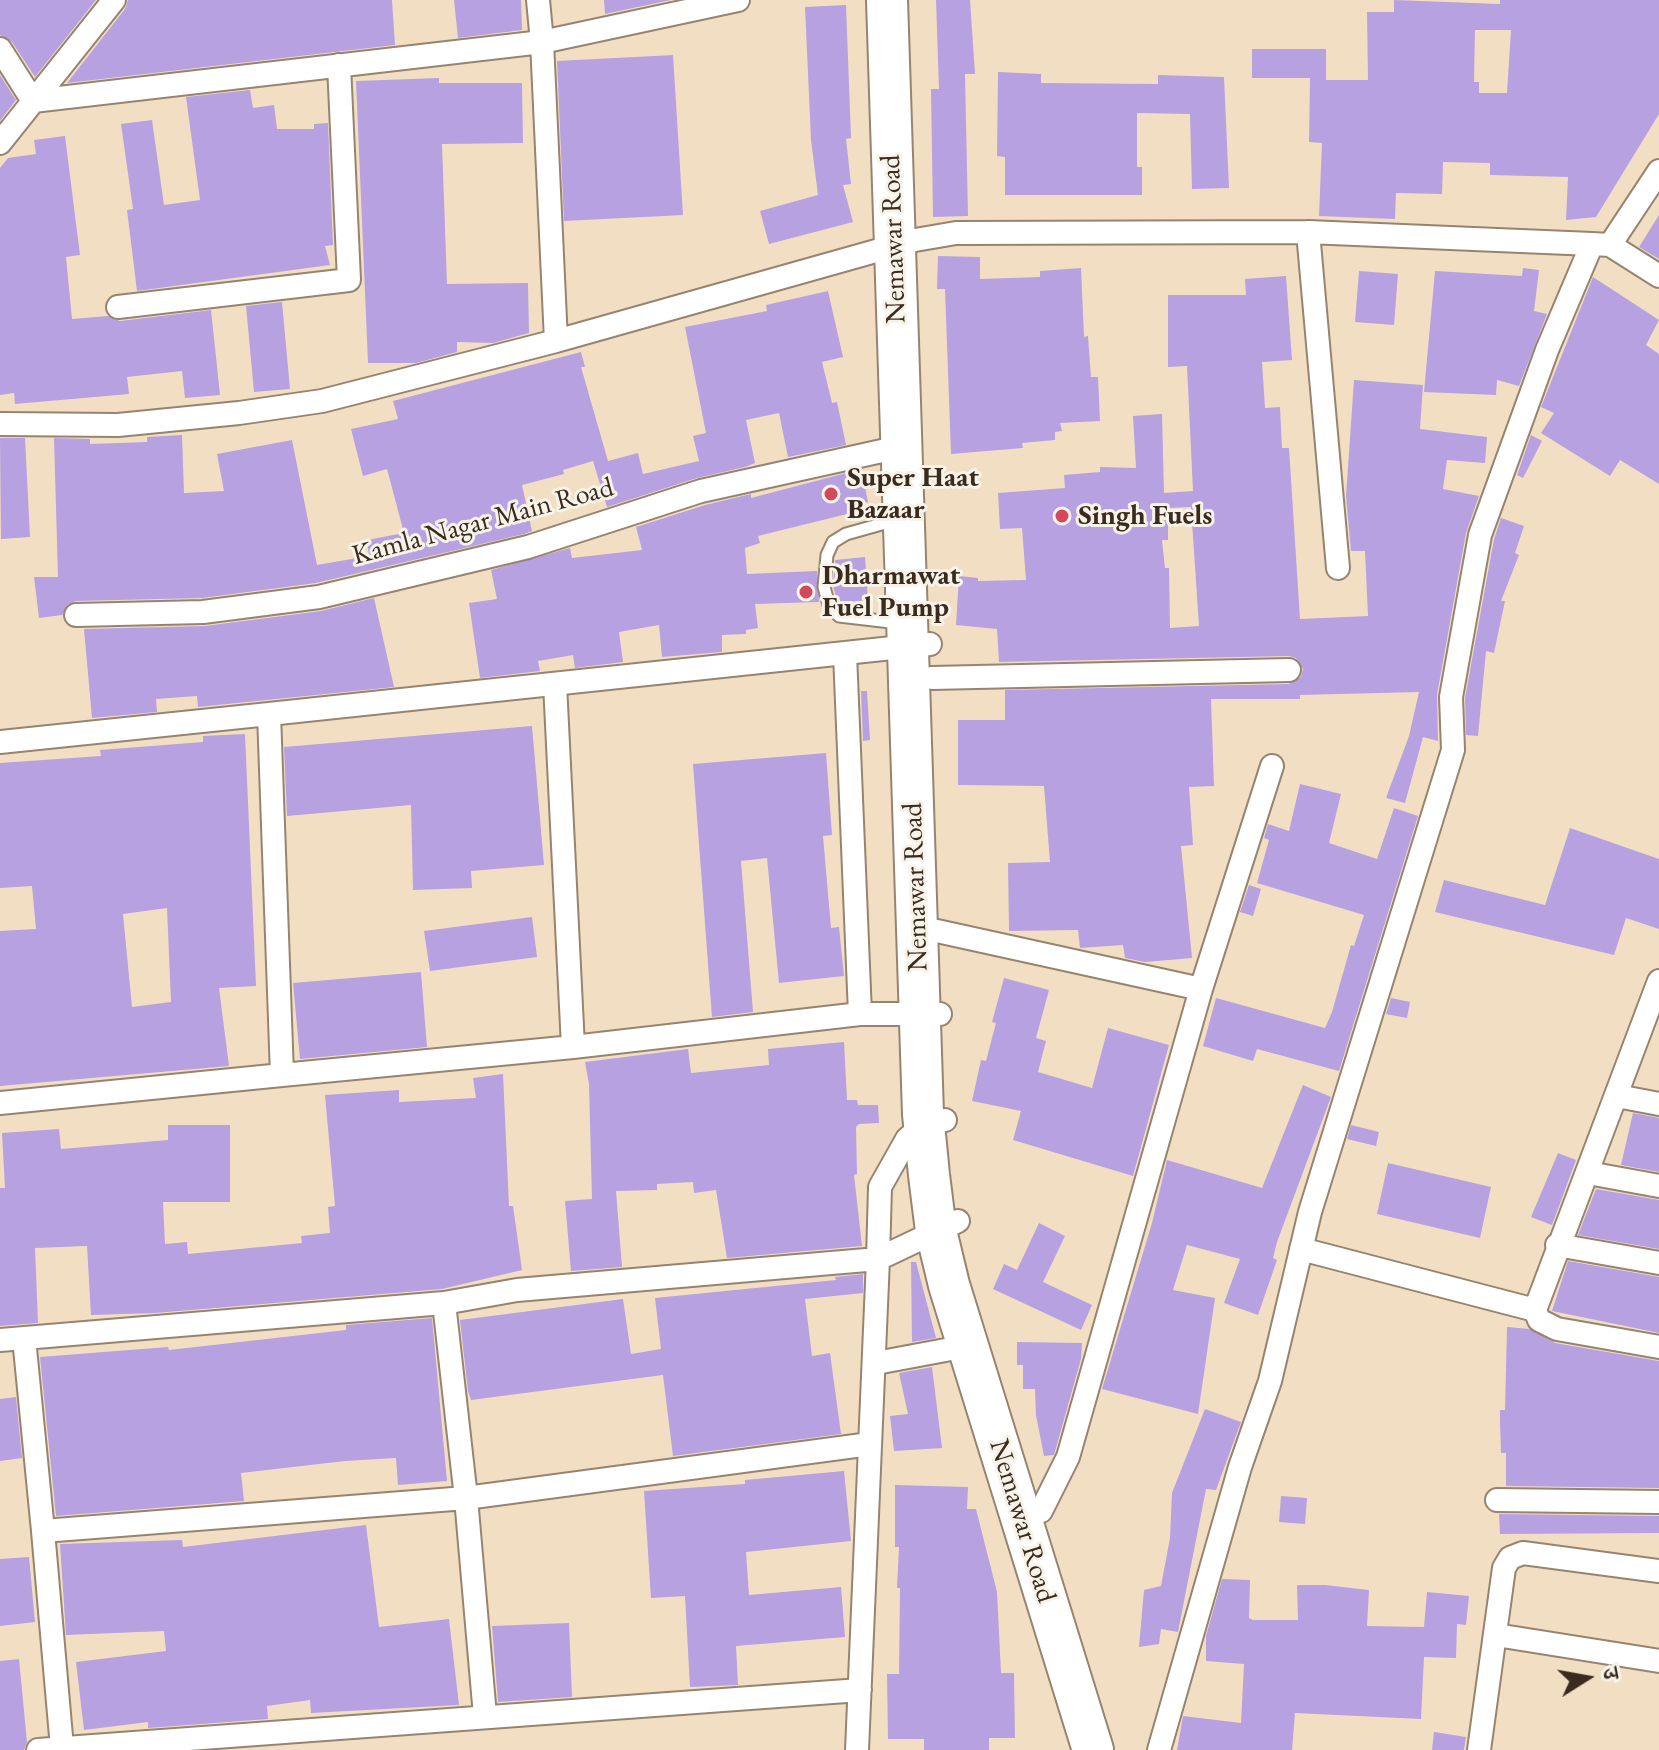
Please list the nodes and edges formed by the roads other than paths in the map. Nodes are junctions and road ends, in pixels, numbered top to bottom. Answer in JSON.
{"nodes":[{"id":1,"x":114,"y":0,"type":"edge"},
{"id":2,"x":538,"y":0,"type":"edge"},
{"id":3,"x":738,"y":0,"type":"edge"},
{"id":4,"x":887,"y":0,"type":"edge"},
{"id":5,"x":905,"y":0,"type":"edge"},
{"id":6,"x":542,"y":42,"type":"junction"},
{"id":7,"x":0,"y":49,"type":"edge"},
{"id":8,"x":339,"y":65,"type":"junction"},
{"id":9,"x":33,"y":101,"type":"junction"},
{"id":10,"x":0,"y":143,"type":"edge"},
{"id":11,"x":1659,"y":171,"type":"edge"},
{"id":12,"x":1308,"y":232,"type":"junction"},
{"id":13,"x":904,"y":243,"type":"junction"},
{"id":14,"x":1601,"y":244,"type":"junction"},
{"id":15,"x":1659,"y":276,"type":"edge"},
{"id":16,"x":118,"y":307,"type":"dead end"},
{"id":17,"x":556,"y":341,"type":"junction"},
{"id":18,"x":0,"y":424,"type":"edge"},
{"id":19,"x":900,"y":447,"type":"junction"},
{"id":20,"x":904,"y":518,"type":"junction"},
{"id":21,"x":1338,"y":568,"type":"dead end"},
{"id":22,"x":76,"y":615,"type":"dead end"},
{"id":23,"x":920,"y":648,"type":"junction"},
{"id":24,"x":845,"y":654,"type":"junction"},
{"id":25,"x":1289,"y":670,"type":"dead end"},
{"id":26,"x":555,"y":684,"type":"junction"},
{"id":27,"x":269,"y":714,"type":"junction"},
{"id":28,"x":0,"y":742,"type":"edge"},
{"id":29,"x":1272,"y":766,"type":"dead end"},
{"id":30,"x":937,"y":931,"type":"junction"},
{"id":31,"x":1659,"y":981,"type":"edge"},
{"id":32,"x":1201,"y":989,"type":"junction"},
{"id":33,"x":930,"y":1012,"type":"junction"},
{"id":34,"x":860,"y":1014,"type":"junction"},
{"id":35,"x":573,"y":1047,"type":"junction"},
{"id":36,"x":282,"y":1075,"type":"junction"},
{"id":37,"x":1617,"y":1096,"type":"junction"},
{"id":38,"x":0,"y":1103,"type":"edge"},
{"id":39,"x":1659,"y":1104,"type":"edge"},
{"id":40,"x":934,"y":1122,"type":"junction"},
{"id":41,"x":1588,"y":1173,"type":"junction"},
{"id":42,"x":1659,"y":1186,"type":"edge"},
{"id":43,"x":947,"y":1226,"type":"junction"},
{"id":44,"x":1557,"y":1245,"type":"junction"},
{"id":45,"x":1301,"y":1249,"type":"junction"},
{"id":46,"x":878,"y":1259,"type":"junction"},
{"id":47,"x":1659,"y":1263,"type":"edge"},
{"id":48,"x":444,"y":1303,"type":"junction"},
{"id":49,"x":1535,"y":1310,"type":"junction"},
{"id":50,"x":24,"y":1338,"type":"junction"},
{"id":51,"x":0,"y":1340,"type":"edge"},
{"id":52,"x":967,"y":1346,"type":"junction"},
{"id":53,"x":1659,"y":1347,"type":"edge"},
{"id":54,"x":876,"y":1363,"type":"junction"},
{"id":55,"x":870,"y":1444,"type":"junction"},
{"id":56,"x":466,"y":1498,"type":"junction"},
{"id":57,"x":1497,"y":1500,"type":"dead end"},
{"id":58,"x":1659,"y":1502,"type":"edge"},
{"id":59,"x":1041,"y":1511,"type":"junction"},
{"id":60,"x":43,"y":1531,"type":"junction"},
{"id":61,"x":1659,"y":1571,"type":"edge"},
{"id":62,"x":1496,"y":1635,"type":"junction"},
{"id":63,"x":1659,"y":1661,"type":"edge"},
{"id":64,"x":860,"y":1690,"type":"junction"},
{"id":65,"x":485,"y":1716,"type":"junction"},
{"id":66,"x":62,"y":1748,"type":"junction"},
{"id":67,"x":38,"y":1750,"type":"edge"},
{"id":68,"x":857,"y":1750,"type":"edge"},
{"id":69,"x":1093,"y":1750,"type":"edge"},
{"id":70,"x":1110,"y":1750,"type":"edge"},
{"id":71,"x":1159,"y":1750,"type":"edge"},
{"id":72,"x":1479,"y":1750,"type":"edge"}],
"edges":[{"from":1,"to":9,"type":"street"},
{"from":2,"to":6,"type":"street"},
{"from":3,"to":6,"type":"street"},
{"from":4,"to":13,"type":"highway","name":"Nemawar Road"},
{"from":5,"to":13,"type":"highway","name":"Nemawar Road"},
{"from":6,"to":8,"type":"street"},
{"from":6,"to":17,"type":"street"},
{"from":7,"to":9,"type":"street"},
{"from":8,"to":9,"type":"street"},
{"from":8,"to":16,"type":"street"},
{"from":9,"to":10,"type":"street"},
{"from":11,"to":14,"type":"street"},
{"from":12,"to":13,"type":"street"},
{"from":12,"to":14,"type":"street"},
{"from":12,"to":21,"type":"street"},
{"from":13,"to":17,"type":"street"},
{"from":13,"to":19,"type":"highway","name":"Nemawar Road"},
{"from":13,"to":23,"type":"highway","name":"Nemawar Road"},
{"from":14,"to":15,"type":"street"},
{"from":14,"to":45,"type":"street"},
{"from":17,"to":18,"type":"street"},
{"from":19,"to":20,"type":"highway","name":"Nemawar Road"},
{"from":19,"to":22,"type":"street","name":"Kamla Nagar Main Road"},
{"from":20,"to":23,"type":"highway","name":"Nemawar Road"},
{"from":20,"to":23,"type":"lane"},
{"from":23,"to":24,"type":"street"},
{"from":23,"to":25,"type":"street"},
{"from":23,"to":30,"type":"highway","name":"Nemawar Road"},
{"from":23,"to":33,"type":"highway","name":"Nemawar Road"},
{"from":24,"to":26,"type":"street"},
{"from":24,"to":34,"type":"street"},
{"from":26,"to":27,"type":"street"},
{"from":26,"to":35,"type":"street"},
{"from":27,"to":28,"type":"street"},
{"from":27,"to":36,"type":"street"},
{"from":29,"to":32,"type":"street"},
{"from":30,"to":32,"type":"street"},
{"from":30,"to":33,"type":"highway","name":"Nemawar Road"},
{"from":31,"to":37,"type":"street"},
{"from":32,"to":59,"type":"street"},
{"from":33,"to":34,"type":"street"},
{"from":33,"to":40,"type":"highway","name":"Nemawar Road"},
{"from":34,"to":35,"type":"street"},
{"from":35,"to":36,"type":"street"},
{"from":36,"to":38,"type":"street"},
{"from":37,"to":39,"type":"street"},
{"from":37,"to":41,"type":"street"},
{"from":40,"to":43,"type":"highway","name":"Nemawar Road"},
{"from":40,"to":46,"type":"street"},
{"from":41,"to":42,"type":"street"},
{"from":41,"to":44,"type":"street"},
{"from":43,"to":46,"type":"street"},
{"from":43,"to":52,"type":"highway","name":"Nemawar Road"},
{"from":43,"to":59,"type":"highway","name":"Nemawar Road"},
{"from":44,"to":47,"type":"street"},
{"from":44,"to":49,"type":"street"},
{"from":45,"to":49,"type":"street"},
{"from":45,"to":71,"type":"street"},
{"from":46,"to":48,"type":"street"},
{"from":46,"to":54,"type":"street"},
{"from":48,"to":50,"type":"street"},
{"from":48,"to":56,"type":"street"},
{"from":49,"to":53,"type":"street"},
{"from":50,"to":51,"type":"street"},
{"from":50,"to":60,"type":"street"},
{"from":52,"to":54,"type":"street"},
{"from":52,"to":69,"type":"highway","name":"Nemawar Road"},
{"from":54,"to":55,"type":"street"},
{"from":55,"to":56,"type":"street"},
{"from":55,"to":64,"type":"street"},
{"from":56,"to":60,"type":"street"},
{"from":56,"to":65,"type":"street"},
{"from":57,"to":58,"type":"street"},
{"from":59,"to":70,"type":"highway","name":"Nemawar Road"},
{"from":60,"to":66,"type":"street"},
{"from":61,"to":62,"type":"street"},
{"from":62,"to":63,"type":"street"},
{"from":62,"to":72,"type":"street"},
{"from":64,"to":65,"type":"street"},
{"from":64,"to":68,"type":"street"},
{"from":65,"to":66,"type":"street"},
{"from":66,"to":67,"type":"street"}]}
